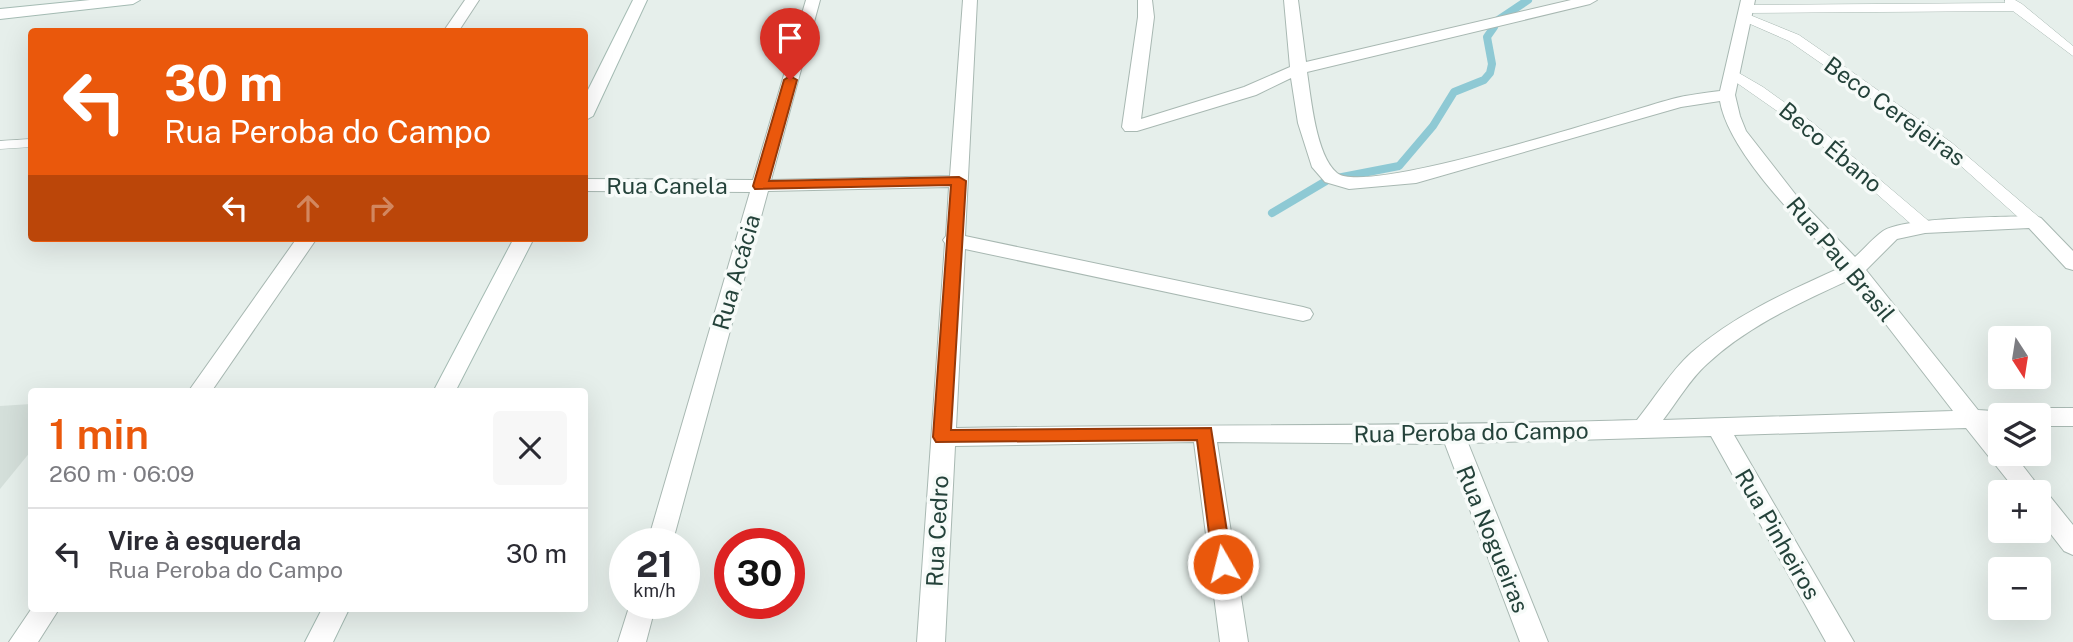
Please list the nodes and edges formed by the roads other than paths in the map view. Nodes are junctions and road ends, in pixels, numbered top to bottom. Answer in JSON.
{"nodes":[{"id":1,"x":133,"y":0,"type":"edge"},
{"id":2,"x":472,"y":0,"type":"edge"},
{"id":3,"x":639,"y":0,"type":"edge"},
{"id":4,"x":813,"y":0,"type":"edge"},
{"id":5,"x":970,"y":0,"type":"edge"},
{"id":6,"x":1145,"y":0,"type":"edge"},
{"id":7,"x":1291,"y":0,"type":"edge"},
{"id":8,"x":1589,"y":0,"type":"edge"},
{"id":9,"x":2013,"y":4,"type":"edge"},
{"id":10,"x":1746,"y":9,"type":"edge"},
{"id":11,"x":0,"y":14,"type":"edge"},
{"id":12,"x":453,"y":28,"type":"edge"},
{"id":13,"x":2073,"y":51,"type":"edge"},
{"id":14,"x":1298,"y":69,"type":"junction"},
{"id":15,"x":1732,"y":73,"type":"junction"},
{"id":16,"x":1727,"y":95,"type":"junction"},
{"id":17,"x":588,"y":108,"type":"edge"},
{"id":18,"x":28,"y":143,"type":"edge"},
{"id":19,"x":0,"y":145,"type":"edge"},
{"id":20,"x":959,"y":181,"type":"junction"},
{"id":21,"x":588,"y":185,"type":"edge"},
{"id":22,"x":760,"y":186,"type":"junction"},
{"id":23,"x":2034,"y":222,"type":"junction"},
{"id":24,"x":1925,"y":227,"type":"junction"},
{"id":25,"x":953,"y":240,"type":"junction"},
{"id":26,"x":304,"y":242,"type":"edge"},
{"id":27,"x":522,"y":242,"type":"edge"},
{"id":28,"x":2073,"y":263,"type":"edge"},
{"id":29,"x":1855,"y":269,"type":"junction"},
{"id":30,"x":1303,"y":314,"type":"dead end"},
{"id":31,"x":202,"y":388,"type":"edge"},
{"id":32,"x":446,"y":388,"type":"edge"},
{"id":33,"x":2073,"y":416,"type":"edge"},
{"id":34,"x":2051,"y":417,"type":"edge"},
{"id":35,"x":1988,"y":418,"type":"edge"},
{"id":36,"x":1972,"y":419,"type":"junction"},
{"id":37,"x":1717,"y":426,"type":"junction"},
{"id":38,"x":1644,"y":428,"type":"junction"},
{"id":39,"x":1205,"y":433,"type":"junction"},
{"id":40,"x":1452,"y":435,"type":"junction"},
{"id":41,"x":942,"y":437,"type":"junction"},
{"id":42,"x":2021,"y":480,"type":"edge"},
{"id":43,"x":2051,"y":516,"type":"edge"},
{"id":44,"x":664,"y":528,"type":"edge"},
{"id":45,"x":2073,"y":544,"type":"edge"},
{"id":46,"x":44,"y":612,"type":"edge"},
{"id":47,"x":334,"y":612,"type":"edge"},
{"id":48,"x":639,"y":619,"type":"edge"},
{"id":49,"x":23,"y":642,"type":"edge"},
{"id":50,"x":319,"y":642,"type":"edge"},
{"id":51,"x":632,"y":642,"type":"edge"},
{"id":52,"x":931,"y":642,"type":"edge"},
{"id":53,"x":1234,"y":642,"type":"edge"},
{"id":54,"x":1534,"y":642,"type":"edge"},
{"id":55,"x":1840,"y":642,"type":"edge"}],
"edges":[{"from":1,"to":11,"type":"street"},
{"from":2,"to":12,"type":"street"},
{"from":3,"to":17,"type":"street"},
{"from":4,"to":22,"type":"street","name":"Rua Acácia"},
{"from":5,"to":20,"type":"street","name":"Rua Cedro"},
{"from":6,"to":14,"type":"street"},
{"from":7,"to":14,"type":"street"},
{"from":8,"to":14,"type":"street"},
{"from":9,"to":10,"type":"lane"},
{"from":9,"to":13,"type":"lane"},
{"from":10,"to":15,"type":"street","name":"Rua Pau Brasil"},
{"from":10,"to":23,"type":"lane","name":"Beco Cerejeiras"},
{"from":14,"to":16,"type":"street"},
{"from":15,"to":16,"type":"street","name":"Rua Pau Brasil"},
{"from":15,"to":24,"type":"lane","name":"Beco Ébano"},
{"from":16,"to":29,"type":"street","name":"Rua Pau Brasil"},
{"from":18,"to":19,"type":"lane"},
{"from":20,"to":22,"type":"street","name":"Rua Canela"},
{"from":20,"to":25,"type":"street","name":"Rua Cedro"},
{"from":21,"to":22,"type":"street","name":"Rua Canela"},
{"from":22,"to":44,"type":"street","name":"Rua Acácia"},
{"from":23,"to":24,"type":"street"},
{"from":23,"to":28,"type":"street"},
{"from":24,"to":29,"type":"street"},
{"from":25,"to":30,"type":"street"},
{"from":25,"to":41,"type":"street","name":"Rua Cedro"},
{"from":26,"to":31,"type":"street"},
{"from":27,"to":32,"type":"street"},
{"from":29,"to":36,"type":"street","name":"Rua Pau Brasil"},
{"from":29,"to":38,"type":"street"},
{"from":33,"to":34,"type":"street"},
{"from":35,"to":36,"type":"street","name":"Rua Peroba do Campo"},
{"from":36,"to":37,"type":"street","name":"Rua Peroba do Campo"},
{"from":36,"to":42,"type":"street","name":"Rua Pau Brasil"},
{"from":37,"to":38,"type":"street","name":"Rua Peroba do Campo"},
{"from":37,"to":55,"type":"street","name":"Rua Pinheiros"},
{"from":38,"to":40,"type":"street","name":"Rua Peroba do Campo"},
{"from":39,"to":40,"type":"street","name":"Rua Peroba do Campo"},
{"from":39,"to":41,"type":"street","name":"Rua Peroba do Campo"},
{"from":39,"to":53,"type":"street"},
{"from":40,"to":54,"type":"street","name":"Rua Nogueiras"},
{"from":41,"to":52,"type":"street","name":"Rua Cedro"},
{"from":43,"to":45,"type":"street"},
{"from":46,"to":49,"type":"street"},
{"from":47,"to":50,"type":"street"},
{"from":48,"to":51,"type":"street"}]}
